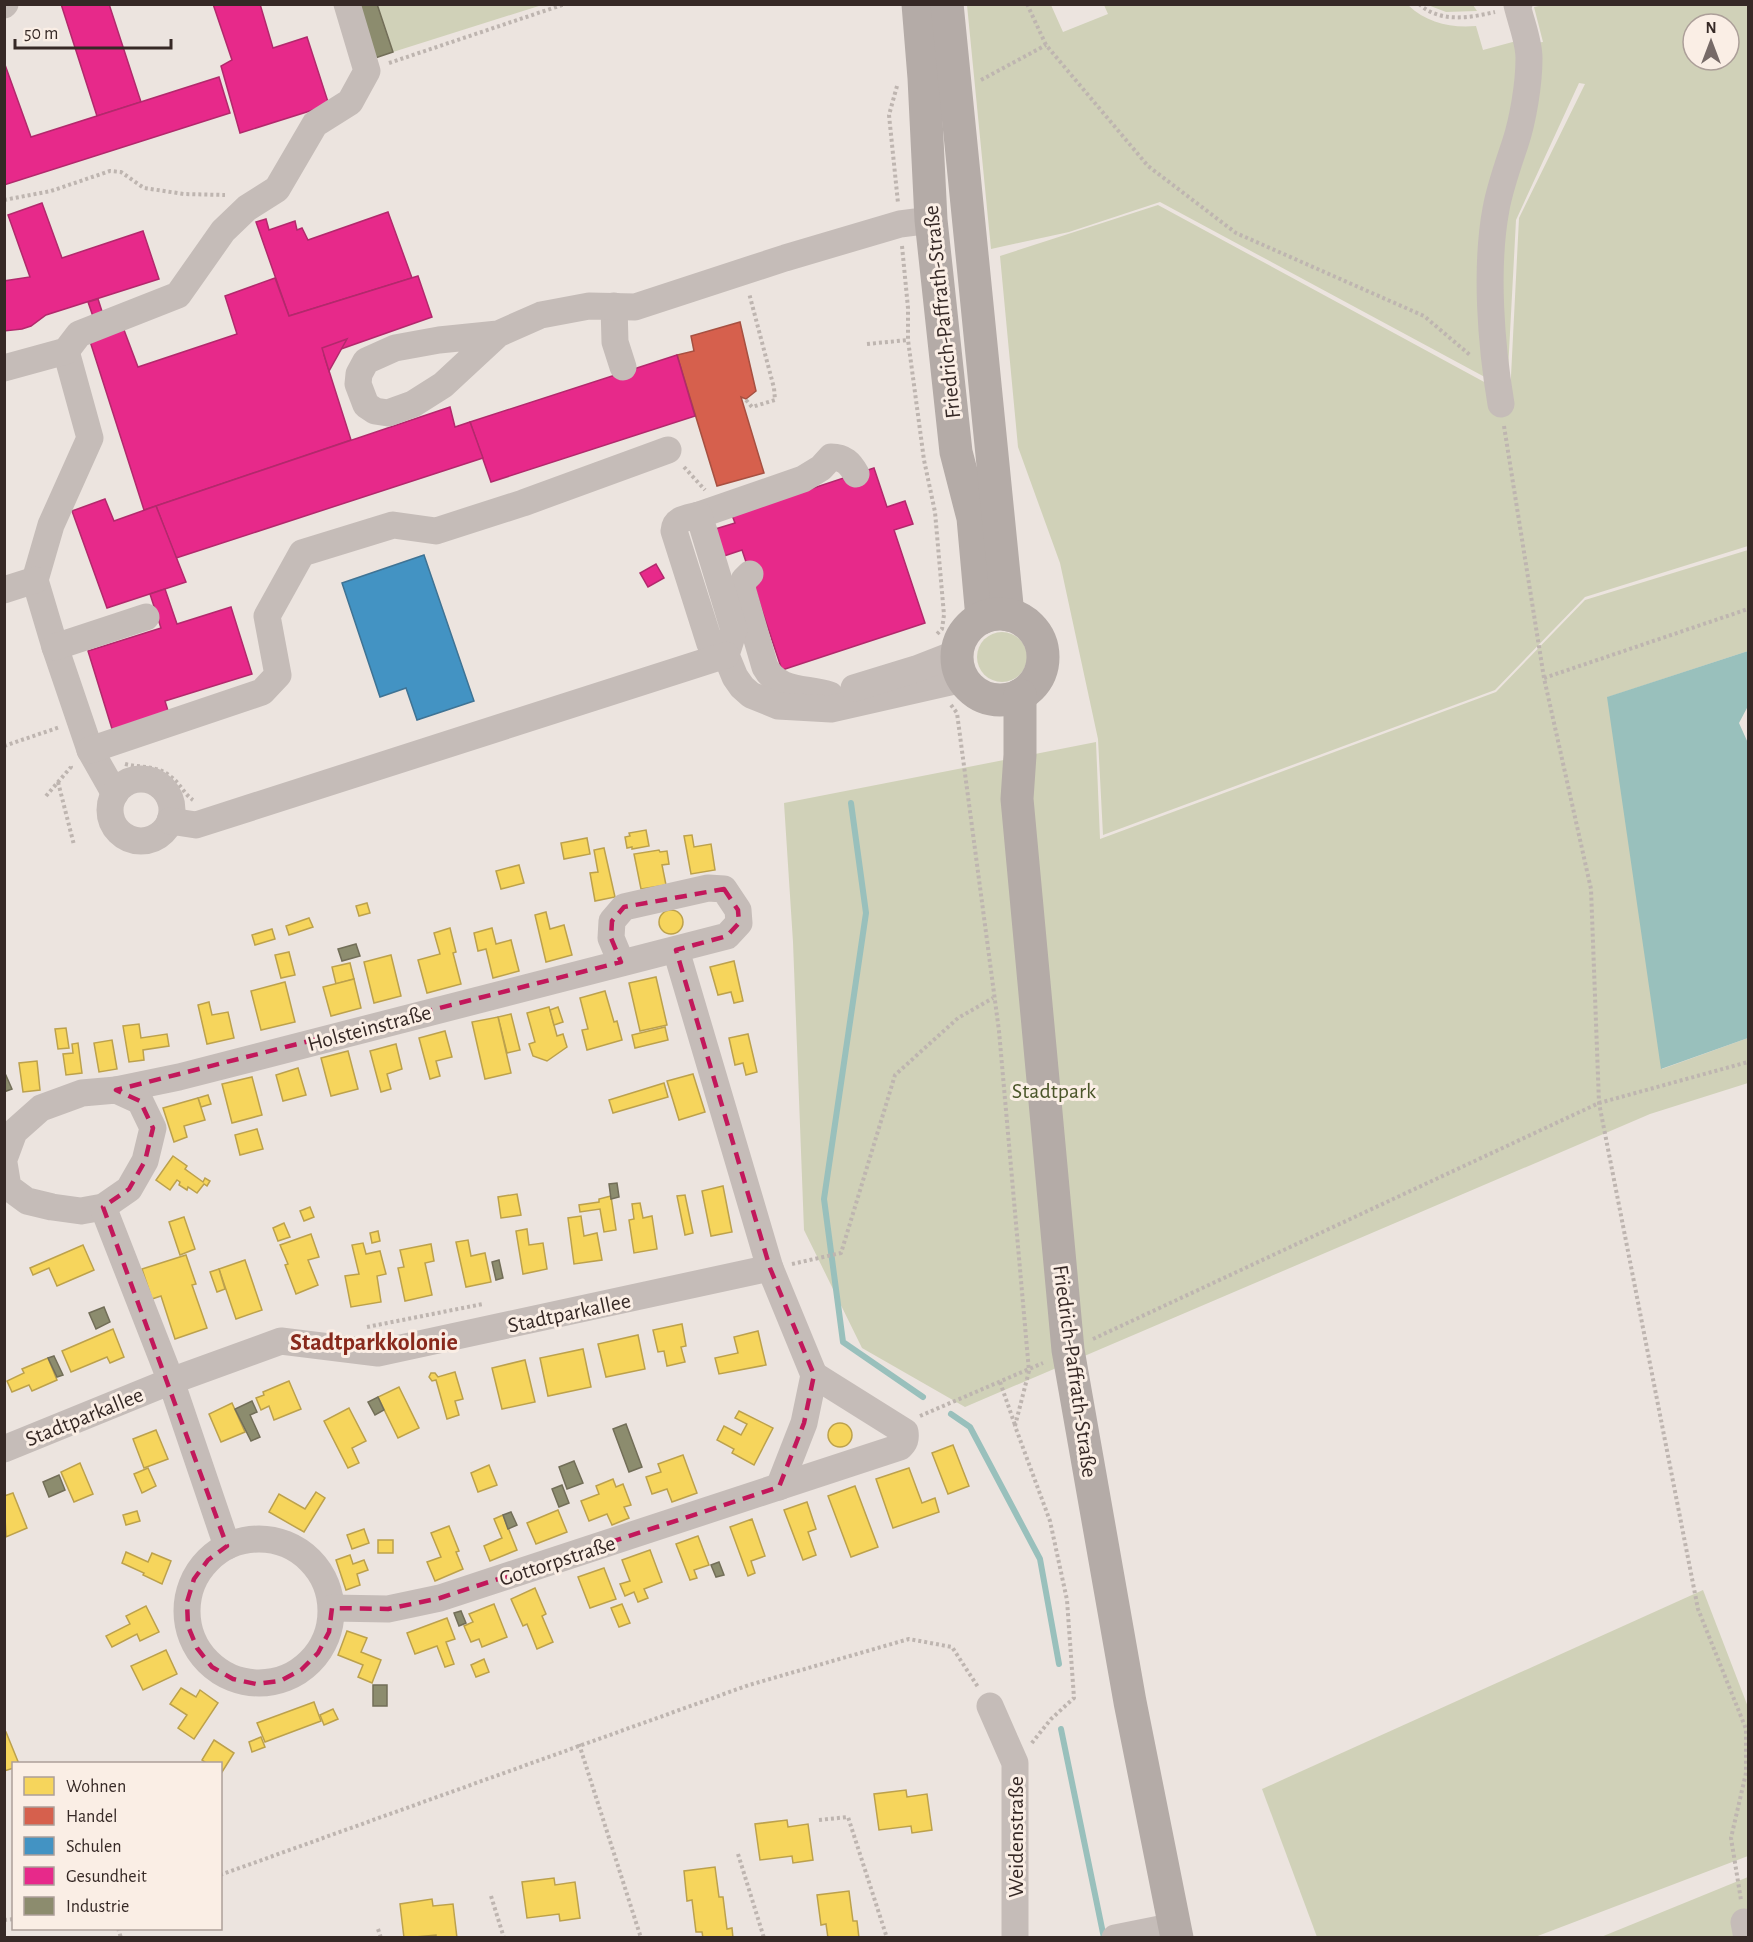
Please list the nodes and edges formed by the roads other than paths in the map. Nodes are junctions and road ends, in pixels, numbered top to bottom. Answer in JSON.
{"nodes":[{"id":1,"x":347,"y":4,"type":"edge"},
{"id":2,"x":918,"y":4,"type":"edge"},
{"id":3,"x":947,"y":4,"type":"edge"},
{"id":4,"x":1518,"y":5,"type":"edge"},
{"id":5,"x":915,"y":222,"type":"junction"},
{"id":6,"x":614,"y":306,"type":"junction"},
{"id":7,"x":498,"y":334,"type":"junction"},
{"id":8,"x":66,"y":351,"type":"junction"},
{"id":9,"x":623,"y":367,"type":"dead end"},
{"id":10,"x":4,"y":369,"type":"edge"},
{"id":11,"x":1501,"y":404,"type":"road end"},
{"id":12,"x":668,"y":450,"type":"road end"},
{"id":13,"x":856,"y":474,"type":"dead end"},
{"id":14,"x":707,"y":512,"type":"junction"},
{"id":15,"x":714,"y":566,"type":"junction"},
{"id":16,"x":687,"y":574,"type":"junction"},
{"id":17,"x":750,"y":574,"type":"dead end"},
{"id":18,"x":35,"y":580,"type":"junction"},
{"id":19,"x":4,"y":590,"type":"edge"},
{"id":20,"x":725,"y":600,"type":"junction"},
{"id":21,"x":995,"y":616,"type":"junction"},
{"id":22,"x":146,"y":617,"type":"dead end"},
{"id":23,"x":751,"y":618,"type":"junction"},
{"id":24,"x":55,"y":647,"type":"junction"},
{"id":25,"x":726,"y":655,"type":"junction"},
{"id":26,"x":949,"y":669,"type":"junction"},
{"id":27,"x":830,"y":695,"type":"junction"},
{"id":28,"x":1007,"y":697,"type":"junction"},
{"id":29,"x":800,"y":708,"type":"junction"},
{"id":30,"x":87,"y":750,"type":"junction"},
{"id":31,"x":115,"y":794,"type":"junction"},
{"id":32,"x":170,"y":821,"type":"junction"},
{"id":33,"x":676,"y":950,"type":"junction"},
{"id":34,"x":621,"y":962,"type":"junction"},
{"id":35,"x":116,"y":1090,"type":"junction"},
{"id":36,"x":4,"y":1159,"type":"edge"},
{"id":37,"x":4,"y":1163,"type":"edge"},
{"id":38,"x":103,"y":1207,"type":"junction"},
{"id":39,"x":770,"y":1268,"type":"junction"},
{"id":40,"x":814,"y":1375,"type":"junction"},
{"id":41,"x":171,"y":1381,"type":"junction"},
{"id":42,"x":4,"y":1449,"type":"edge"},
{"id":43,"x":778,"y":1487,"type":"junction"},
{"id":44,"x":227,"y":1546,"type":"junction"},
{"id":45,"x":332,"y":1608,"type":"junction"},
{"id":46,"x":990,"y":1706,"type":"road end"},
{"id":47,"x":1176,"y":1932,"type":"edge"},
{"id":48,"x":1116,"y":1937,"type":"edge"},
{"id":49,"x":1015,"y":1938,"type":"edge"}],
"edges":[{"from":1,"to":8,"type":"street"},
{"from":2,"to":5,"type":"main road","name":"Friedrich-Paffrath-Straße"},
{"from":3,"to":21,"type":"main road","name":"Friedrich-Paffrath-Straße"},
{"from":4,"to":11,"type":"street"},
{"from":5,"to":6,"type":"street"},
{"from":5,"to":21,"type":"main road","name":"Friedrich-Paffrath-Straße"},
{"from":6,"to":7,"type":"street"},
{"from":6,"to":9,"type":"street"},
{"from":7,"to":7,"type":"street"},
{"from":8,"to":10,"type":"street"},
{"from":8,"to":18,"type":"street"},
{"from":12,"to":30,"type":"street"},
{"from":13,"to":14,"type":"street"},
{"from":14,"to":15,"type":"street"},
{"from":14,"to":16,"type":"street"},
{"from":15,"to":16,"type":"street"},
{"from":15,"to":20,"type":"street"},
{"from":16,"to":25,"type":"street"},
{"from":17,"to":23,"type":"street"},
{"from":18,"to":19,"type":"street"},
{"from":18,"to":24,"type":"street"},
{"from":20,"to":23,"type":"street"},
{"from":20,"to":25,"type":"street"},
{"from":21,"to":26,"type":"main road"},
{"from":21,"to":28,"type":"main road"},
{"from":22,"to":24,"type":"street"},
{"from":23,"to":27,"type":"street"},
{"from":24,"to":30,"type":"street"},
{"from":25,"to":29,"type":"street"},
{"from":25,"to":32,"type":"street"},
{"from":26,"to":27,"type":"street"},
{"from":26,"to":28,"type":"main road"},
{"from":26,"to":29,"type":"street"},
{"from":27,"to":29,"type":"street"},
{"from":28,"to":47,"type":"main road","name":"Friedrich-Paffrath-Straße"},
{"from":30,"to":31,"type":"street"},
{"from":31,"to":32,"type":"street"},
{"from":31,"to":32,"type":"street"},
{"from":33,"to":34,"type":"street","name":"Holsteinstraße"},
{"from":33,"to":34,"type":"street","name":"Holsteinstraße"},
{"from":33,"to":39,"type":"street"},
{"from":34,"to":35,"type":"street","name":"Holsteinstraße"},
{"from":35,"to":36,"type":"street","name":"Holsteinstraße"},
{"from":35,"to":38,"type":"street"},
{"from":37,"to":38,"type":"street"},
{"from":38,"to":41,"type":"street"},
{"from":39,"to":40,"type":"street"},
{"from":39,"to":41,"type":"street","name":"Stadtparkallee"},
{"from":40,"to":43,"type":"street"},
{"from":40,"to":43,"type":"street","name":"Gottorpstraße"},
{"from":41,"to":42,"type":"street","name":"Stadtparkallee"},
{"from":41,"to":44,"type":"street"},
{"from":43,"to":45,"type":"street","name":"Gottorpstraße"},
{"from":44,"to":45,"type":"street"},
{"from":44,"to":45,"type":"street"},
{"from":46,"to":49,"type":"street","name":"Weidenstraße"},
{"from":47,"to":48,"type":"street"}]}
